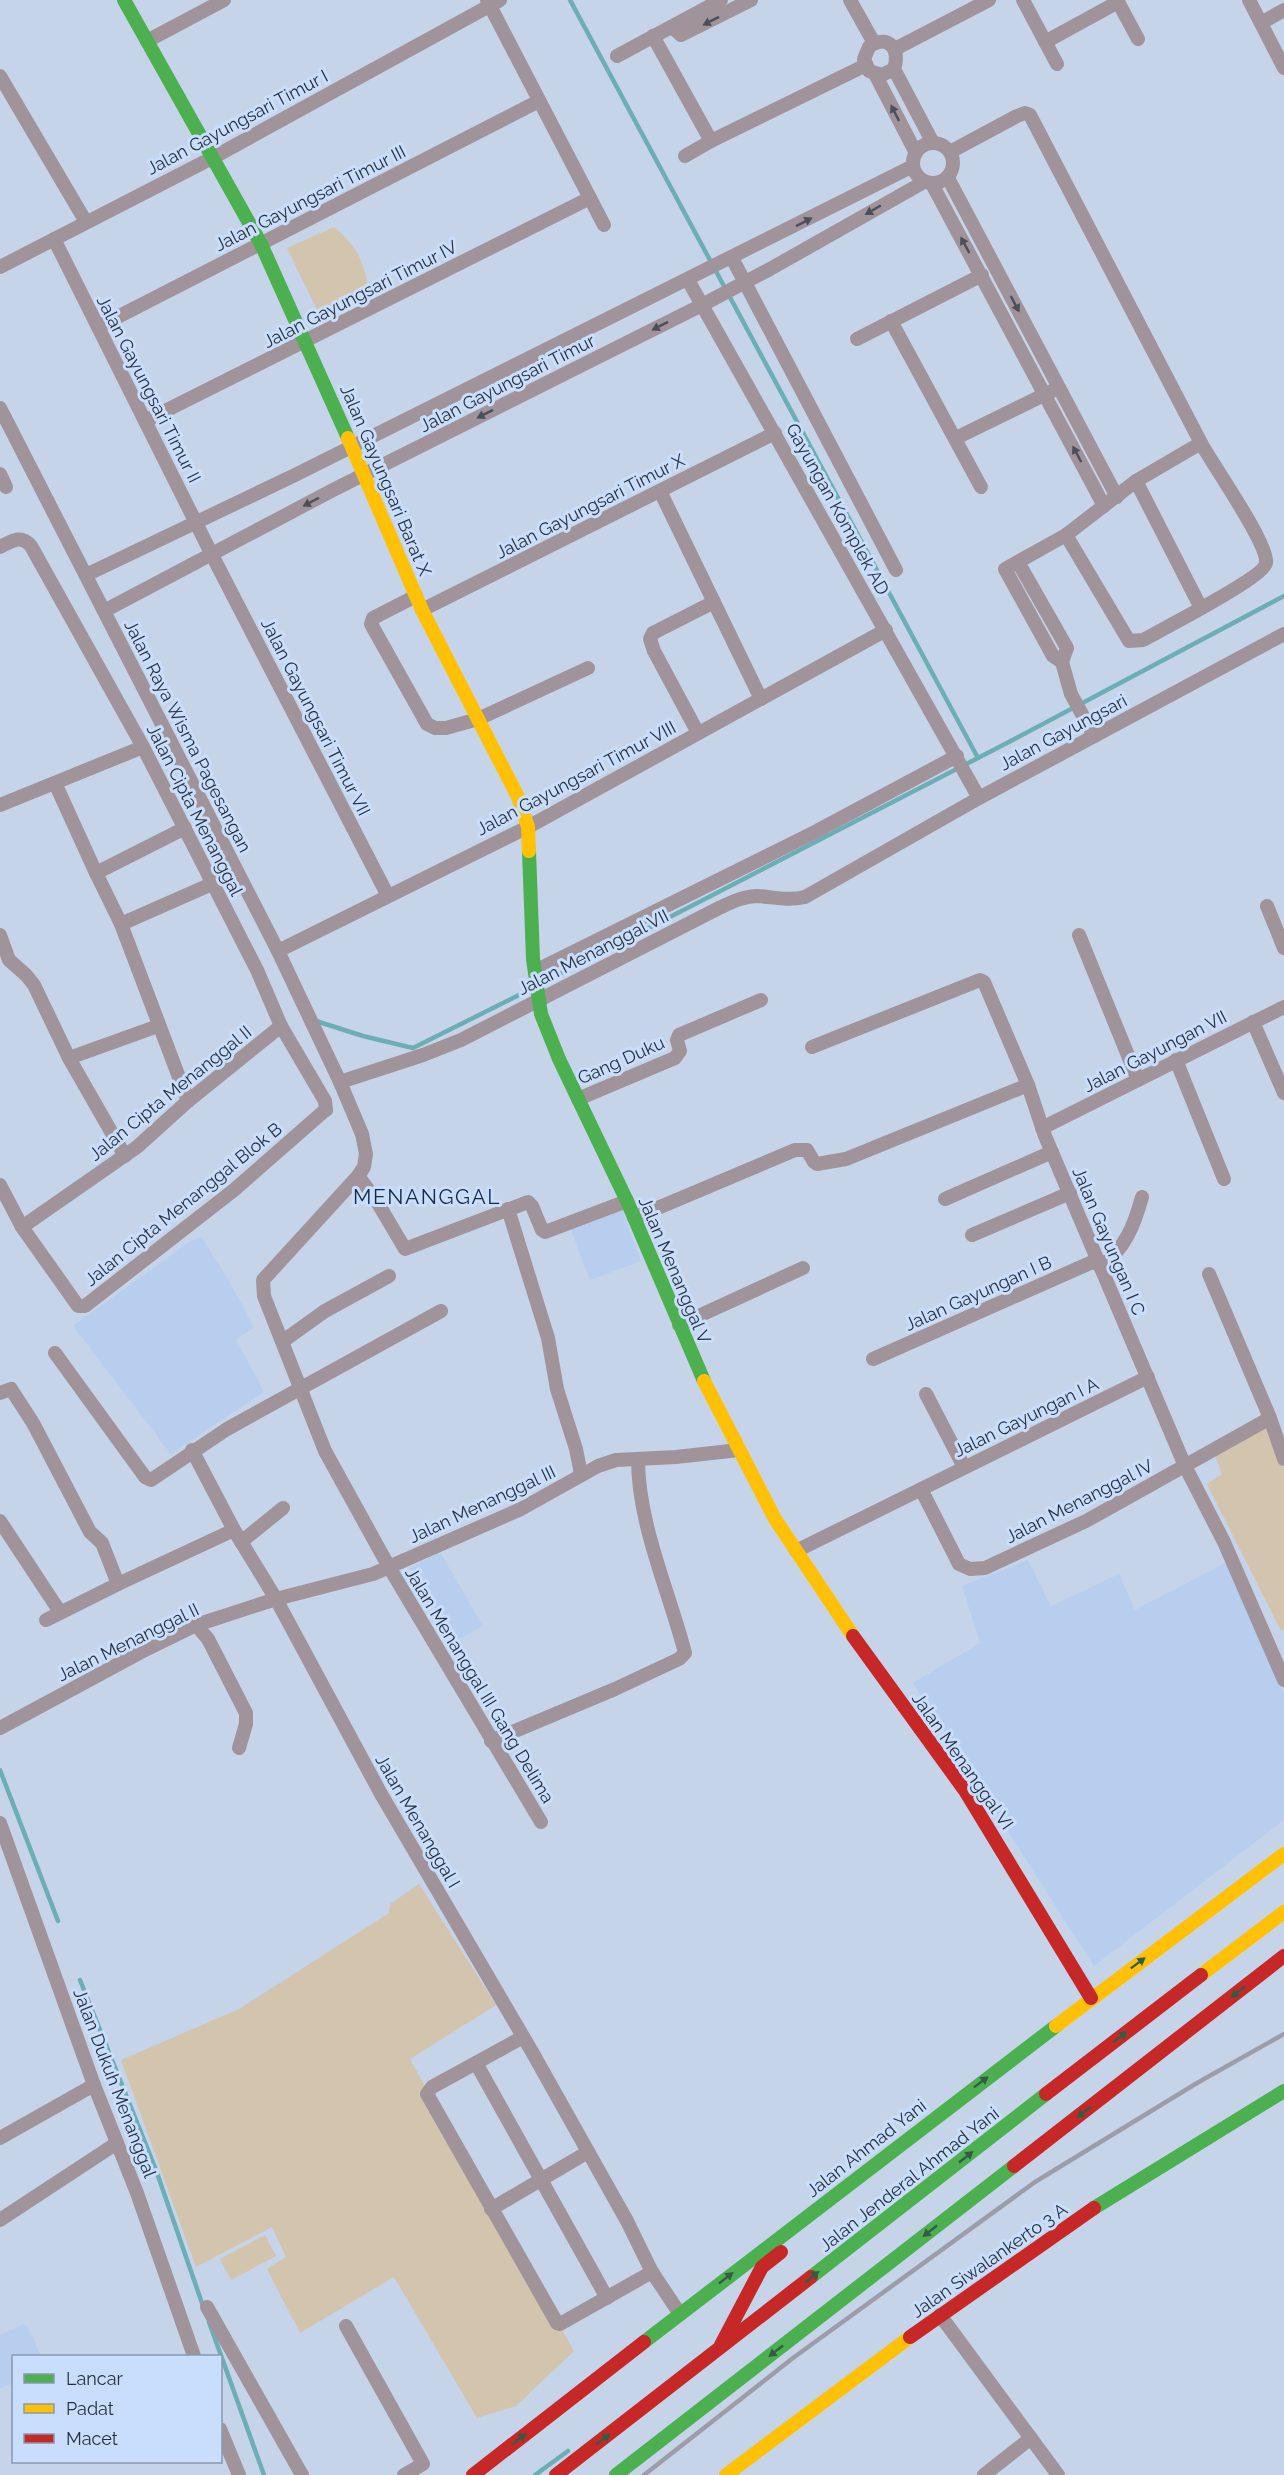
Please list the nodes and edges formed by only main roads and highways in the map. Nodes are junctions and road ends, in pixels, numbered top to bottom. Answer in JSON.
{"nodes":[{"id":1,"x":124,"y":0,"type":"edge"},
{"id":2,"x":538,"y":998,"type":"joint"},
{"id":3,"x":796,"y":1551,"type":"joint"},
{"id":4,"x":1284,"y":1854,"type":"edge"},
{"id":5,"x":1284,"y":1912,"type":"edge"},
{"id":6,"x":1284,"y":1956,"type":"edge"},
{"id":7,"x":1091,"y":1998,"type":"junction"},
{"id":8,"x":1284,"y":2091,"type":"edge"},
{"id":9,"x":883,"y":2157,"type":"junction"},
{"id":10,"x":717,"y":2352,"type":"junction"},
{"id":11,"x":473,"y":2475,"type":"edge"},
{"id":12,"x":556,"y":2475,"type":"edge"},
{"id":13,"x":616,"y":2475,"type":"edge"},
{"id":14,"x":726,"y":2475,"type":"edge"}],
"edges":[{"from":1,"to":2,"type":"main road","name":"Jalan Gayungsari Barat X"},
{"from":2,"to":3,"type":"main road","name":"Jalan Menanggal V"},
{"from":3,"to":7,"type":"main road","name":"Jalan Menanggal VI"},
{"from":7,"to":4,"type":"main road","name":"Jalan Ahmad Yani","one_way":true},
{"from":10,"to":5,"type":"main road","name":"Jalan Jenderal Ahmad Yani","one_way":true},
{"from":6,"to":13,"type":"main road","one_way":true},
{"from":9,"to":7,"type":"main road","name":"Jalan Ahmad Yani","one_way":true},
{"from":8,"to":14,"type":"main road","name":"Jalan Siwalankerto 3 A"},
{"from":9,"to":10,"type":"main road"},
{"from":11,"to":9,"type":"main road","name":"Jalan Ahmad Yani","one_way":true},
{"from":12,"to":10,"type":"main road","name":"Jalan Jenderal Ahmad Yani","one_way":true}]}
